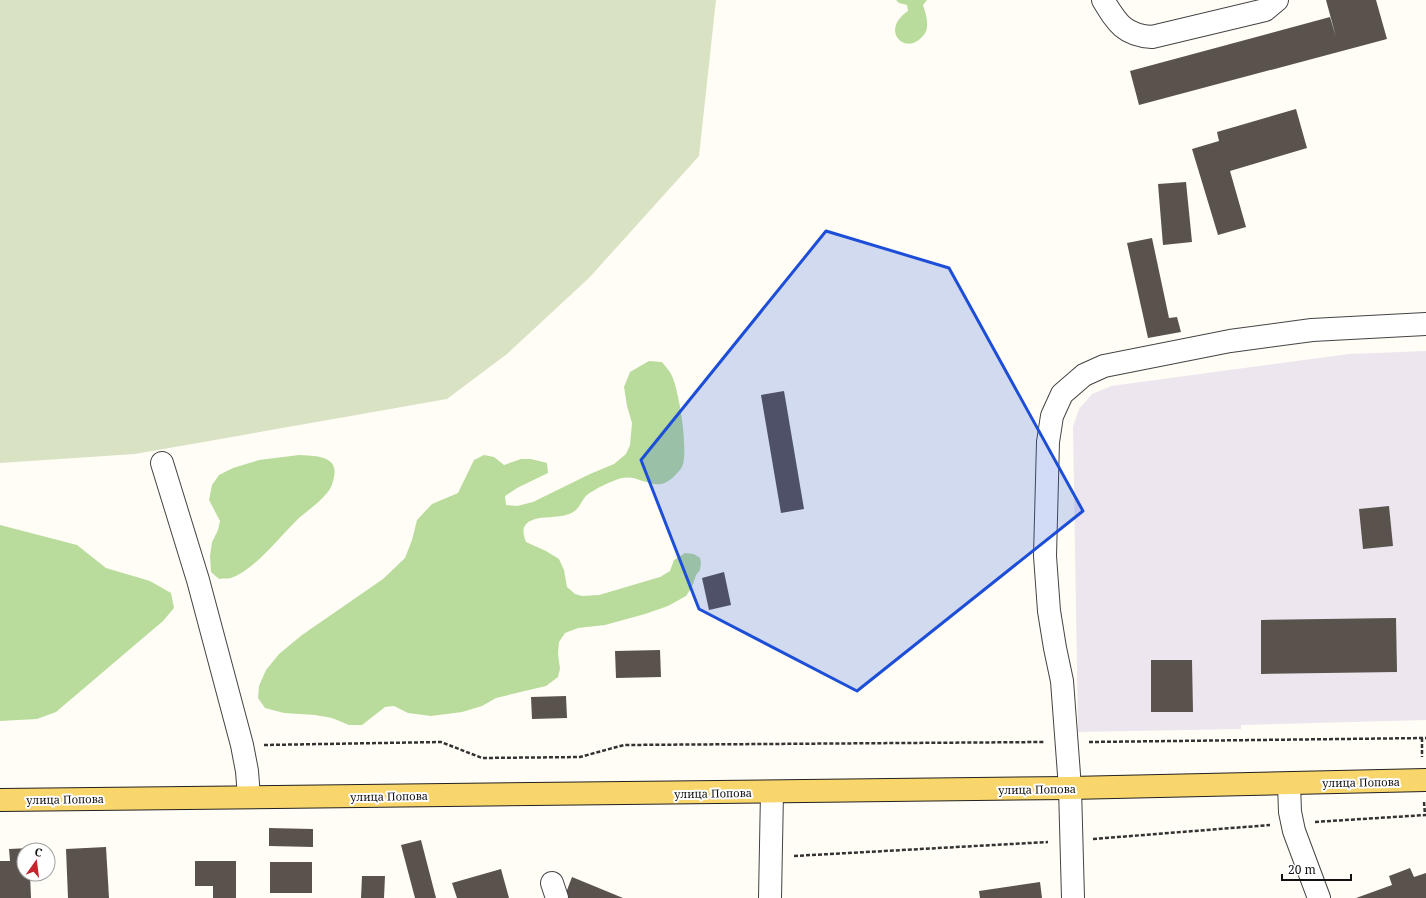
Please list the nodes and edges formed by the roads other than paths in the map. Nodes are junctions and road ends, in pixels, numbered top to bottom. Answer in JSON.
{"nodes":[{"id":1,"x":1103,"y":0,"type":"edge"},
{"id":2,"x":1277,"y":0,"type":"edge"},
{"id":3,"x":1426,"y":324,"type":"edge"},
{"id":4,"x":162,"y":463,"type":"dead end"},
{"id":5,"x":1426,"y":780,"type":"edge"},
{"id":6,"x":1289,"y":784,"type":"junction"},
{"id":7,"x":1070,"y":788,"type":"junction"},
{"id":8,"x":772,"y":792,"type":"junction"},
{"id":9,"x":249,"y":798,"type":"junction"},
{"id":10,"x":0,"y":800,"type":"edge"},
{"id":11,"x":770,"y":898,"type":"edge"},
{"id":12,"x":1073,"y":898,"type":"edge"},
{"id":13,"x":1319,"y":898,"type":"edge"}],
"edges":[{"from":1,"to":2,"type":"street"},
{"from":3,"to":7,"type":"street"},
{"from":4,"to":9,"type":"street"},
{"from":5,"to":6,"type":"main road","name":"улица Попова"},
{"from":6,"to":7,"type":"main road","name":"улица Попова"},
{"from":6,"to":13,"type":"street"},
{"from":7,"to":8,"type":"main road","name":"улица Попова"},
{"from":7,"to":12,"type":"street"},
{"from":8,"to":9,"type":"main road","name":"улица Попова"},
{"from":8,"to":11,"type":"street"},
{"from":9,"to":10,"type":"main road","name":"улица Попова"}]}
